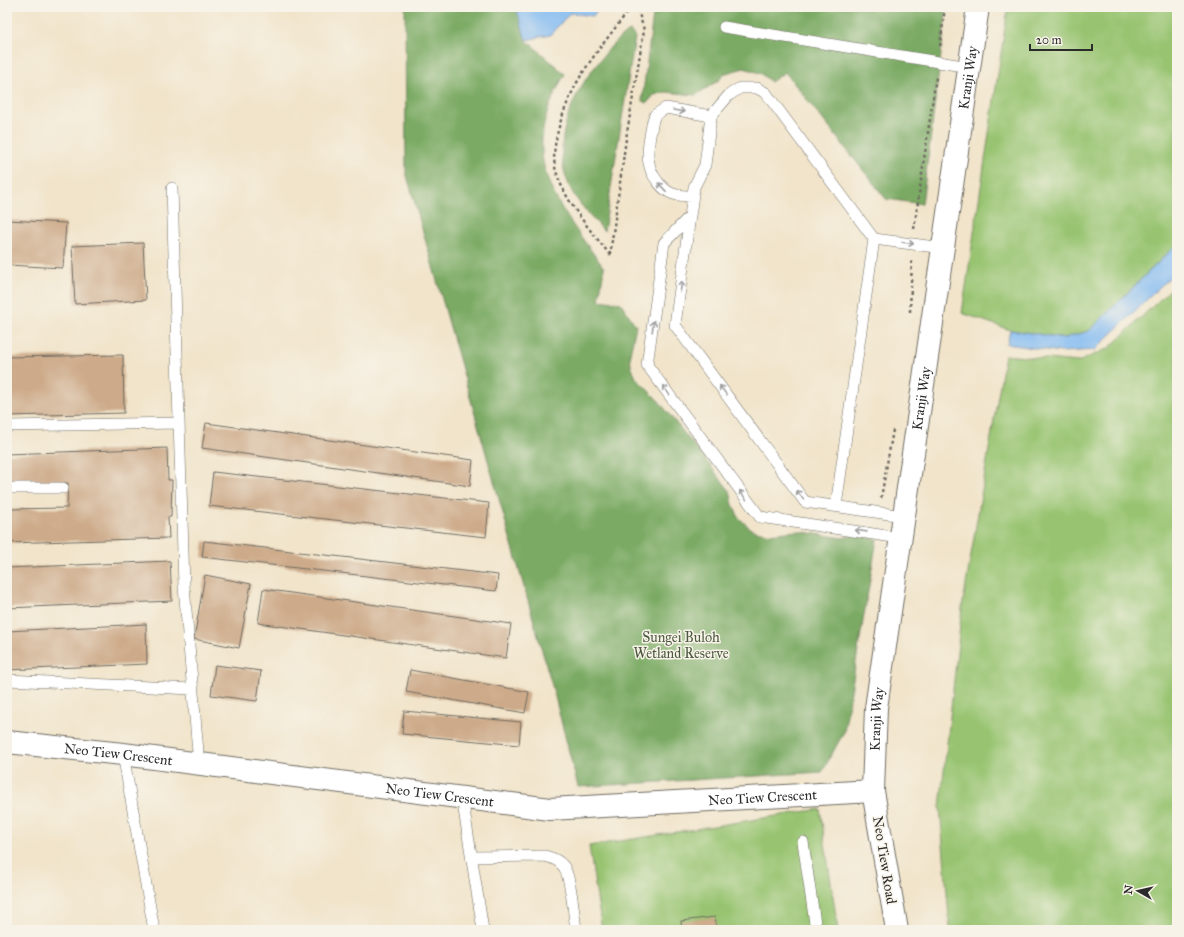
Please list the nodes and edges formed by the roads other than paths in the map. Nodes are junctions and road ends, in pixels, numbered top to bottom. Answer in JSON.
{"nodes":[{"id":1,"x":978,"y":7,"type":"edge"},
{"id":2,"x":724,"y":27,"type":"dead end"},
{"id":3,"x":969,"y":67,"type":"junction"},
{"id":4,"x":711,"y":116,"type":"junction"},
{"id":5,"x":172,"y":188,"type":"dead end"},
{"id":6,"x":692,"y":196,"type":"junction"},
{"id":7,"x":690,"y":216,"type":"junction"},
{"id":8,"x":874,"y":238,"type":"junction"},
{"id":9,"x":943,"y":248,"type":"junction"},
{"id":10,"x":179,"y":424,"type":"junction"},
{"id":11,"x":7,"y":426,"type":"edge"},
{"id":12,"x":7,"y":488,"type":"edge"},
{"id":13,"x":63,"y":488,"type":"dead end"},
{"id":14,"x":836,"y":506,"type":"junction"},
{"id":15,"x":903,"y":516,"type":"junction"},
{"id":16,"x":900,"y":538,"type":"junction"},
{"id":17,"x":7,"y":680,"type":"edge"},
{"id":18,"x":192,"y":689,"type":"junction"},
{"id":19,"x":7,"y":742,"type":"edge"},
{"id":20,"x":123,"y":754,"type":"junction"},
{"id":21,"x":199,"y":764,"type":"junction"},
{"id":22,"x":874,"y":791,"type":"junction"},
{"id":23,"x":462,"y":797,"type":"junction"},
{"id":24,"x":803,"y":842,"type":"dead end"},
{"id":25,"x":471,"y":857,"type":"junction"},
{"id":26,"x":154,"y":930,"type":"edge"},
{"id":27,"x":483,"y":930,"type":"edge"},
{"id":28,"x":576,"y":930,"type":"edge"},
{"id":29,"x":816,"y":930,"type":"edge"},
{"id":30,"x":896,"y":930,"type":"edge"}],
"edges":[{"from":1,"to":3,"type":"main road","name":"Kranji Way"},
{"from":2,"to":3,"type":"lane"},
{"from":3,"to":9,"type":"main road","name":"Kranji Way"},
{"from":4,"to":6,"type":"lane"},
{"from":6,"to":4,"type":"lane","one_way":true},
{"from":4,"to":8,"type":"lane"},
{"from":5,"to":10,"type":"lane"},
{"from":6,"to":7,"type":"lane"},
{"from":14,"to":7,"type":"lane","one_way":true},
{"from":16,"to":7,"type":"lane","one_way":true},
{"from":8,"to":9,"type":"lane","one_way":true},
{"from":8,"to":14,"type":"lane"},
{"from":9,"to":15,"type":"main road","name":"Kranji Way"},
{"from":10,"to":11,"type":"lane"},
{"from":10,"to":18,"type":"lane"},
{"from":12,"to":13,"type":"lane"},
{"from":14,"to":15,"type":"lane"},
{"from":15,"to":16,"type":"main road","name":"Kranji Way"},
{"from":16,"to":22,"type":"main road","name":"Kranji Way"},
{"from":17,"to":18,"type":"lane"},
{"from":18,"to":21,"type":"lane"},
{"from":19,"to":20,"type":"main road","name":"Neo Tiew Crescent"},
{"from":20,"to":21,"type":"main road","name":"Neo Tiew Crescent"},
{"from":20,"to":26,"type":"lane"},
{"from":21,"to":23,"type":"main road","name":"Neo Tiew Crescent"},
{"from":22,"to":23,"type":"main road","name":"Neo Tiew Crescent"},
{"from":22,"to":30,"type":"main road","name":"Neo Tiew Road"},
{"from":23,"to":25,"type":"lane"},
{"from":24,"to":29,"type":"lane"},
{"from":25,"to":27,"type":"lane"},
{"from":25,"to":28,"type":"lane"}]}
